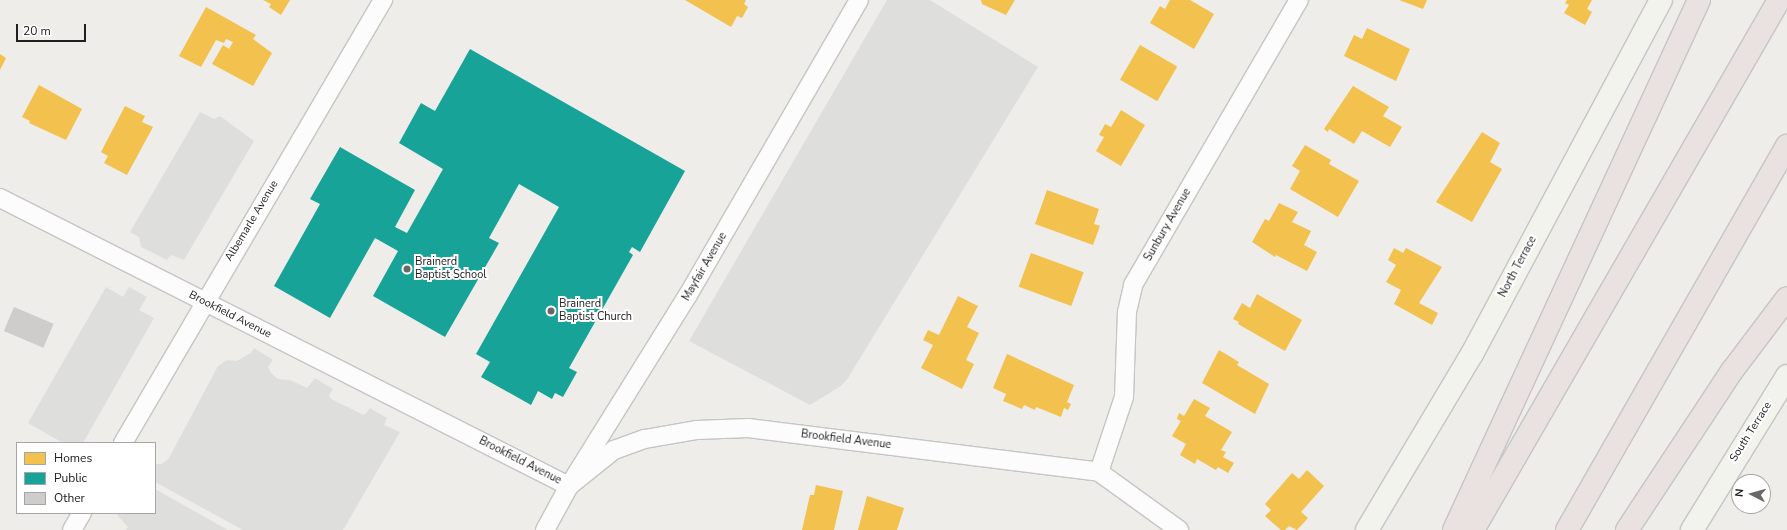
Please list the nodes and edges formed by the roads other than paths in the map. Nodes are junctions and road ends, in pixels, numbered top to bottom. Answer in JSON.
{"nodes":[{"id":1,"x":383,"y":0,"type":"edge"},
{"id":2,"x":859,"y":0,"type":"edge"},
{"id":3,"x":1299,"y":0,"type":"edge"},
{"id":4,"x":1661,"y":0,"type":"edge"},
{"id":5,"x":1699,"y":0,"type":"edge"},
{"id":6,"x":1779,"y":0,"type":"edge"},
{"id":7,"x":1787,"y":146,"type":"edge"},
{"id":8,"x":0,"y":198,"type":"edge"},
{"id":9,"x":1787,"y":298,"type":"edge"},
{"id":10,"x":204,"y":302,"type":"junction"},
{"id":11,"x":1787,"y":376,"type":"edge"},
{"id":12,"x":124,"y":442,"type":"edge"},
{"id":13,"x":1099,"y":472,"type":"junction"},
{"id":14,"x":569,"y":486,"type":"junction"},
{"id":15,"x":81,"y":514,"type":"edge"},
{"id":16,"x":72,"y":530,"type":"edge"},
{"id":17,"x":544,"y":530,"type":"edge"},
{"id":18,"x":1179,"y":530,"type":"edge"},
{"id":19,"x":1367,"y":530,"type":"edge"},
{"id":20,"x":1454,"y":530,"type":"edge"},
{"id":21,"x":1473,"y":530,"type":"edge"},
{"id":22,"x":1567,"y":530,"type":"edge"},
{"id":23,"x":1627,"y":530,"type":"edge"},
{"id":24,"x":1692,"y":530,"type":"edge"}],
"edges":[{"from":1,"to":10,"type":"street","name":"Albemarle Avenue"},
{"from":2,"to":14,"type":"street","name":"Mayfair Avenue"},
{"from":3,"to":13,"type":"street","name":"Sunbury Avenue"},
{"from":4,"to":19,"type":"street","name":"North Terrace"},
{"from":5,"to":20,"type":"highway"},
{"from":6,"to":21,"type":"highway"},
{"from":7,"to":22,"type":"highway"},
{"from":8,"to":10,"type":"street","name":"Brookfield Avenue"},
{"from":9,"to":23,"type":"highway"},
{"from":10,"to":12,"type":"street","name":"Albemarle Avenue"},
{"from":10,"to":14,"type":"street","name":"Brookfield Avenue"},
{"from":11,"to":24,"type":"street","name":"South Terrace"},
{"from":13,"to":14,"type":"street","name":"Brookfield Avenue"},
{"from":13,"to":18,"type":"street","name":"Brookfield Avenue"},
{"from":14,"to":17,"type":"street","name":"Mayfair Avenue"},
{"from":15,"to":16,"type":"street"}]}
